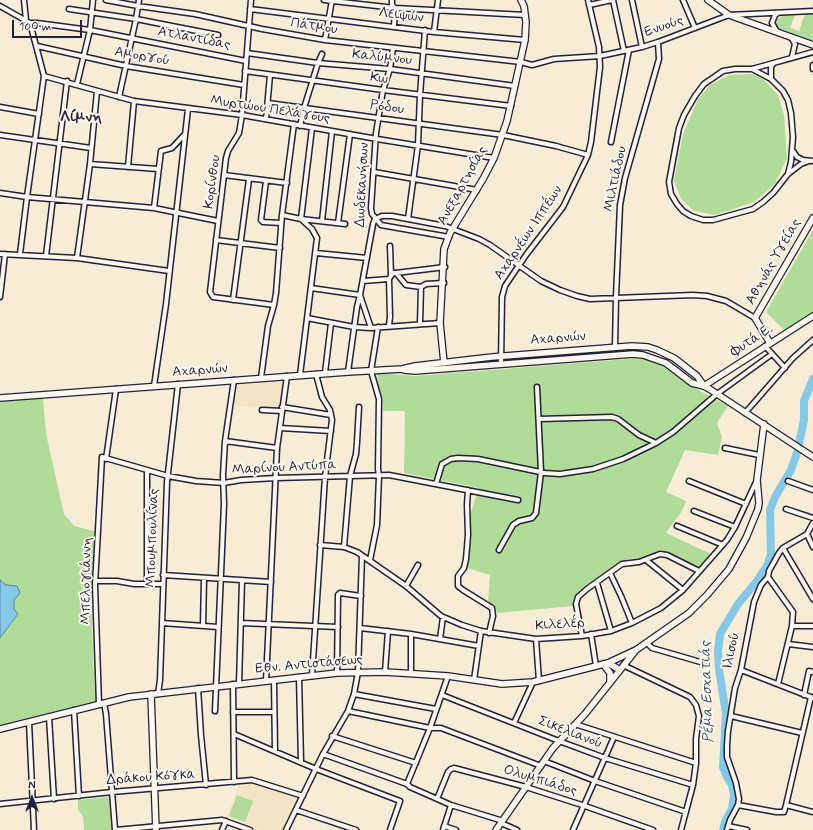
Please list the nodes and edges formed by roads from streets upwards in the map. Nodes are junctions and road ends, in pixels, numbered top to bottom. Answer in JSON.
{"nodes":[{"id":1,"x":24,"y":0,"type":"edge"},
{"id":2,"x":93,"y":0,"type":"edge"},
{"id":3,"x":106,"y":0,"type":"edge"},
{"id":4,"x":139,"y":0,"type":"edge"},
{"id":5,"x":245,"y":0,"type":"edge"},
{"id":6,"x":251,"y":0,"type":"edge"},
{"id":7,"x":324,"y":0,"type":"edge"},
{"id":8,"x":392,"y":0,"type":"edge"},
{"id":9,"x":438,"y":0,"type":"edge"},
{"id":10,"x":521,"y":0,"type":"edge"},
{"id":11,"x":588,"y":0,"type":"edge"},
{"id":12,"x":612,"y":0,"type":"edge"},
{"id":13,"x":632,"y":0,"type":"edge"},
{"id":14,"x":683,"y":0,"type":"edge"},
{"id":15,"x":708,"y":0,"type":"edge"},
{"id":16,"x":332,"y":1,"type":"edge"},
{"id":17,"x":589,"y":5,"type":"junction"},
{"id":18,"x":0,"y":6,"type":"edge"},
{"id":19,"x":138,"y":6,"type":"junction"},
{"id":20,"x":395,"y":8,"type":"junction"},
{"id":21,"x":69,"y":9,"type":"dead end"},
{"id":22,"x":250,"y":9,"type":"junction"},
{"id":23,"x":437,"y":10,"type":"junction"},
{"id":24,"x":782,"y":11,"type":"junction"},
{"id":25,"x":813,"y":11,"type":"edge"},
{"id":26,"x":92,"y":12,"type":"junction"},
{"id":27,"x":729,"y":15,"type":"junction"},
{"id":28,"x":525,"y":16,"type":"junction"},
{"id":29,"x":328,"y":18,"type":"junction"},
{"id":30,"x":136,"y":19,"type":"junction"},
{"id":31,"x":28,"y":22,"type":"junction"},
{"id":32,"x":250,"y":26,"type":"junction"},
{"id":33,"x":394,"y":26,"type":"junction"},
{"id":34,"x":695,"y":28,"type":"junction"},
{"id":35,"x":90,"y":30,"type":"junction"},
{"id":36,"x":425,"y":30,"type":"junction"},
{"id":37,"x":434,"y":32,"type":"junction"},
{"id":38,"x":777,"y":32,"type":"junction"},
{"id":39,"x":218,"y":35,"type":"dead end"},
{"id":40,"x":791,"y":37,"type":"junction"},
{"id":41,"x":132,"y":38,"type":"junction"},
{"id":42,"x":325,"y":40,"type":"junction"},
{"id":43,"x":525,"y":40,"type":"junction"},
{"id":44,"x":658,"y":42,"type":"junction"},
{"id":45,"x":813,"y":45,"type":"edge"},
{"id":46,"x":37,"y":46,"type":"junction"},
{"id":47,"x":642,"y":47,"type":"junction"},
{"id":48,"x":393,"y":48,"type":"junction"},
{"id":49,"x":627,"y":50,"type":"junction"},
{"id":50,"x":424,"y":52,"type":"junction"},
{"id":51,"x":813,"y":52,"type":"edge"},
{"id":52,"x":247,"y":53,"type":"junction"},
{"id":53,"x":322,"y":54,"type":"dead end"},
{"id":54,"x":600,"y":56,"type":"junction"},
{"id":55,"x":84,"y":57,"type":"junction"},
{"id":56,"x":792,"y":57,"type":"junction"},
{"id":57,"x":246,"y":60,"type":"junction"},
{"id":58,"x":521,"y":62,"type":"junction"},
{"id":59,"x":318,"y":63,"type":"junction"},
{"id":60,"x":774,"y":64,"type":"junction"},
{"id":61,"x":812,"y":65,"type":"edge"},
{"id":62,"x":126,"y":66,"type":"junction"},
{"id":63,"x":752,"y":69,"type":"junction"},
{"id":64,"x":813,"y":69,"type":"edge"},
{"id":65,"x":390,"y":70,"type":"junction"},
{"id":66,"x":245,"y":71,"type":"junction"},
{"id":67,"x":423,"y":74,"type":"junction"},
{"id":68,"x":270,"y":75,"type":"junction"},
{"id":69,"x":44,"y":76,"type":"junction"},
{"id":70,"x":771,"y":79,"type":"junction"},
{"id":71,"x":312,"y":80,"type":"junction"},
{"id":72,"x":67,"y":81,"type":"junction"},
{"id":73,"x":76,"y":84,"type":"junction"},
{"id":74,"x":244,"y":85,"type":"junction"},
{"id":75,"x":514,"y":86,"type":"junction"},
{"id":76,"x":383,"y":90,"type":"junction"},
{"id":77,"x":97,"y":91,"type":"junction"},
{"id":78,"x":420,"y":95,"type":"junction"},
{"id":79,"x":119,"y":97,"type":"junction"},
{"id":80,"x":134,"y":101,"type":"junction"},
{"id":81,"x":268,"y":103,"type":"junction"},
{"id":82,"x":511,"y":106,"type":"junction"},
{"id":83,"x":0,"y":107,"type":"edge"},
{"id":84,"x":304,"y":108,"type":"junction"},
{"id":85,"x":188,"y":109,"type":"junction"},
{"id":86,"x":39,"y":114,"type":"junction"},
{"id":87,"x":242,"y":115,"type":"junction"},
{"id":88,"x":378,"y":118,"type":"junction"},
{"id":89,"x":266,"y":119,"type":"junction"},
{"id":90,"x":294,"y":124,"type":"junction"},
{"id":91,"x":419,"y":124,"type":"junction"},
{"id":92,"x":300,"y":126,"type":"junction"},
{"id":93,"x":312,"y":128,"type":"junction"},
{"id":94,"x":332,"y":132,"type":"junction"},
{"id":95,"x":185,"y":133,"type":"junction"},
{"id":96,"x":350,"y":134,"type":"junction"},
{"id":97,"x":0,"y":135,"type":"edge"},
{"id":98,"x":503,"y":135,"type":"junction"},
{"id":99,"x":377,"y":139,"type":"junction"},
{"id":100,"x":35,"y":140,"type":"junction"},
{"id":101,"x":612,"y":142,"type":"dead end"},
{"id":102,"x":60,"y":143,"type":"junction"},
{"id":103,"x":418,"y":145,"type":"junction"},
{"id":104,"x":91,"y":148,"type":"junction"},
{"id":105,"x":793,"y":150,"type":"junction"},
{"id":106,"x":588,"y":155,"type":"junction"},
{"id":107,"x":494,"y":158,"type":"junction"},
{"id":108,"x":811,"y":161,"type":"edge"},
{"id":109,"x":90,"y":164,"type":"junction"},
{"id":110,"x":128,"y":167,"type":"junction"},
{"id":111,"x":158,"y":169,"type":"junction"},
{"id":112,"x":374,"y":172,"type":"junction"},
{"id":113,"x":788,"y":174,"type":"junction"},
{"id":114,"x":224,"y":176,"type":"junction"},
{"id":115,"x":249,"y":179,"type":"junction"},
{"id":116,"x":414,"y":179,"type":"junction"},
{"id":117,"x":266,"y":181,"type":"junction"},
{"id":118,"x":287,"y":183,"type":"junction"},
{"id":119,"x":477,"y":190,"type":"junction"},
{"id":120,"x":0,"y":193,"type":"edge"},
{"id":121,"x":27,"y":197,"type":"junction"},
{"id":122,"x":52,"y":200,"type":"junction"},
{"id":123,"x":85,"y":203,"type":"junction"},
{"id":124,"x":154,"y":208,"type":"junction"},
{"id":125,"x":176,"y":212,"type":"junction"},
{"id":126,"x":282,"y":215,"type":"junction"},
{"id":127,"x":813,"y":218,"type":"edge"},
{"id":128,"x":301,"y":219,"type":"junction"},
{"id":129,"x":375,"y":219,"type":"junction"},
{"id":130,"x":408,"y":219,"type":"junction"},
{"id":131,"x":218,"y":221,"type":"junction"},
{"id":132,"x":322,"y":221,"type":"junction"},
{"id":133,"x":281,"y":223,"type":"junction"},
{"id":134,"x":338,"y":223,"type":"junction"},
{"id":135,"x":345,"y":224,"type":"dead end"},
{"id":136,"x":453,"y":229,"type":"junction"},
{"id":137,"x":449,"y":237,"type":"junction"},
{"id":138,"x":216,"y":240,"type":"junction"},
{"id":139,"x":240,"y":243,"type":"junction"},
{"id":140,"x":390,"y":246,"type":"dead end"},
{"id":141,"x":280,"y":248,"type":"junction"},
{"id":142,"x":316,"y":252,"type":"junction"},
{"id":143,"x":2,"y":254,"type":"edge"},
{"id":144,"x":20,"y":254,"type":"junction"},
{"id":145,"x":46,"y":256,"type":"junction"},
{"id":146,"x":77,"y":258,"type":"junction"},
{"id":147,"x":367,"y":258,"type":"junction"},
{"id":148,"x":518,"y":265,"type":"junction"},
{"id":149,"x":444,"y":267,"type":"junction"},
{"id":150,"x":170,"y":271,"type":"junction"},
{"id":151,"x":396,"y":273,"type":"junction"},
{"id":152,"x":390,"y":277,"type":"junction"},
{"id":153,"x":363,"y":281,"type":"junction"},
{"id":154,"x":443,"y":283,"type":"junction"},
{"id":155,"x":421,"y":287,"type":"junction"},
{"id":156,"x":311,"y":288,"type":"junction"},
{"id":157,"x":360,"y":295,"type":"junction"},
{"id":158,"x":0,"y":297,"type":"edge"},
{"id":159,"x":616,"y":297,"type":"junction"},
{"id":160,"x":232,"y":300,"type":"junction"},
{"id":161,"x":274,"y":305,"type":"junction"},
{"id":162,"x":813,"y":316,"type":"edge"},
{"id":163,"x":307,"y":318,"type":"junction"},
{"id":164,"x":755,"y":318,"type":"junction"},
{"id":165,"x":331,"y":323,"type":"junction"},
{"id":166,"x":440,"y":323,"type":"junction"},
{"id":167,"x":420,"y":324,"type":"junction"},
{"id":168,"x":389,"y":325,"type":"junction"},
{"id":169,"x":354,"y":327,"type":"junction"},
{"id":170,"x":378,"y":327,"type":"junction"},
{"id":171,"x":371,"y":328,"type":"junction"},
{"id":172,"x":813,"y":340,"type":"edge"},
{"id":173,"x":767,"y":345,"type":"junction"},
{"id":174,"x":616,"y":347,"type":"junction"},
{"id":175,"x":772,"y":354,"type":"junction"},
{"id":176,"x":501,"y":356,"type":"junction"},
{"id":177,"x":444,"y":363,"type":"junction"},
{"id":178,"x":501,"y":364,"type":"junction"},
{"id":179,"x":785,"y":368,"type":"junction"},
{"id":180,"x":402,"y":369,"type":"junction"},
{"id":181,"x":372,"y":371,"type":"junction"},
{"id":182,"x":348,"y":372,"type":"junction"},
{"id":183,"x":325,"y":373,"type":"junction"},
{"id":184,"x":316,"y":374,"type":"junction"},
{"id":185,"x":300,"y":375,"type":"junction"},
{"id":186,"x":287,"y":376,"type":"junction"},
{"id":187,"x":261,"y":378,"type":"junction"},
{"id":188,"x":234,"y":380,"type":"junction"},
{"id":189,"x":178,"y":384,"type":"junction"},
{"id":190,"x":154,"y":386,"type":"junction"},
{"id":191,"x":704,"y":386,"type":"junction"},
{"id":192,"x":538,"y":387,"type":"dead end"},
{"id":193,"x":116,"y":388,"type":"junction"},
{"id":194,"x":717,"y":394,"type":"junction"},
{"id":195,"x":0,"y":398,"type":"edge"},
{"id":196,"x":359,"y":407,"type":"dead end"},
{"id":197,"x":282,"y":409,"type":"junction"},
{"id":198,"x":262,"y":410,"type":"dead end"},
{"id":199,"x":745,"y":413,"type":"junction"},
{"id":200,"x":331,"y":415,"type":"junction"},
{"id":201,"x":539,"y":419,"type":"junction"},
{"id":202,"x":764,"y":424,"type":"junction"},
{"id":203,"x":280,"y":428,"type":"junction"},
{"id":204,"x":331,"y":431,"type":"junction"},
{"id":205,"x":225,"y":441,"type":"junction"},
{"id":206,"x":656,"y":443,"type":"junction"},
{"id":207,"x":278,"y":448,"type":"junction"},
{"id":208,"x":725,"y":448,"type":"dead end"},
{"id":209,"x":759,"y":455,"type":"junction"},
{"id":210,"x":813,"y":457,"type":"edge"},
{"id":211,"x":104,"y":458,"type":"junction"},
{"id":212,"x":148,"y":470,"type":"junction"},
{"id":213,"x":541,"y":472,"type":"junction"},
{"id":214,"x":168,"y":476,"type":"junction"},
{"id":215,"x":350,"y":476,"type":"junction"},
{"id":216,"x":379,"y":476,"type":"junction"},
{"id":217,"x":325,"y":477,"type":"junction"},
{"id":218,"x":276,"y":478,"type":"junction"},
{"id":219,"x":757,"y":480,"type":"junction"},
{"id":220,"x":689,"y":481,"type":"dead end"},
{"id":221,"x":788,"y":481,"type":"dead end"},
{"id":222,"x":224,"y":483,"type":"junction"},
{"id":223,"x":436,"y":484,"type":"junction"},
{"id":224,"x":468,"y":490,"type":"junction"},
{"id":225,"x":813,"y":490,"type":"edge"},
{"id":226,"x":518,"y":500,"type":"dead end"},
{"id":227,"x":746,"y":504,"type":"junction"},
{"id":228,"x":786,"y":509,"type":"dead end"},
{"id":229,"x":694,"y":511,"type":"dead end"},
{"id":230,"x":813,"y":518,"type":"edge"},
{"id":231,"x":813,"y":523,"type":"edge"},
{"id":232,"x":677,"y":526,"type":"dead end"},
{"id":233,"x":735,"y":527,"type":"junction"},
{"id":234,"x":807,"y":534,"type":"junction"},
{"id":235,"x":320,"y":545,"type":"junction"},
{"id":236,"x":723,"y":545,"type":"junction"},
{"id":237,"x":344,"y":547,"type":"junction"},
{"id":238,"x":813,"y":547,"type":"edge"},
{"id":239,"x":784,"y":548,"type":"junction"},
{"id":240,"x":499,"y":550,"type":"dead end"},
{"id":241,"x":362,"y":556,"type":"junction"},
{"id":242,"x":370,"y":560,"type":"junction"},
{"id":243,"x":646,"y":560,"type":"junction"},
{"id":244,"x":418,"y":565,"type":"dead end"},
{"id":245,"x":700,"y":571,"type":"junction"},
{"id":246,"x":610,"y":573,"type":"junction"},
{"id":247,"x":163,"y":575,"type":"junction"},
{"id":248,"x":768,"y":577,"type":"junction"},
{"id":249,"x":204,"y":579,"type":"junction"},
{"id":250,"x":220,"y":579,"type":"junction"},
{"id":251,"x":95,"y":581,"type":"junction"},
{"id":252,"x":242,"y":581,"type":"junction"},
{"id":253,"x":271,"y":582,"type":"junction"},
{"id":254,"x":597,"y":583,"type":"junction"},
{"id":255,"x":147,"y":584,"type":"junction"},
{"id":256,"x":163,"y":584,"type":"junction"},
{"id":257,"x":406,"y":586,"type":"junction"},
{"id":258,"x":684,"y":590,"type":"junction"},
{"id":259,"x":362,"y":596,"type":"junction"},
{"id":260,"x":813,"y":599,"type":"edge"},
{"id":261,"x":444,"y":617,"type":"junction"},
{"id":262,"x":162,"y":623,"type":"junction"},
{"id":263,"x":241,"y":623,"type":"junction"},
{"id":264,"x":632,"y":623,"type":"junction"},
{"id":265,"x":269,"y":625,"type":"junction"},
{"id":266,"x":203,"y":626,"type":"junction"},
{"id":267,"x":315,"y":626,"type":"junction"},
{"id":268,"x":792,"y":626,"type":"junction"},
{"id":269,"x":813,"y":626,"type":"edge"},
{"id":270,"x":218,"y":627,"type":"junction"},
{"id":271,"x":338,"y":627,"type":"junction"},
{"id":272,"x":360,"y":628,"type":"junction"},
{"id":273,"x":388,"y":631,"type":"junction"},
{"id":274,"x":481,"y":631,"type":"junction"},
{"id":275,"x":611,"y":631,"type":"junction"},
{"id":276,"x":489,"y":633,"type":"junction"},
{"id":277,"x":411,"y":634,"type":"junction"},
{"id":278,"x":591,"y":634,"type":"junction"},
{"id":279,"x":582,"y":636,"type":"junction"},
{"id":280,"x":440,"y":639,"type":"junction"},
{"id":281,"x":536,"y":639,"type":"junction"},
{"id":282,"x":647,"y":643,"type":"junction"},
{"id":283,"x":788,"y":644,"type":"junction"},
{"id":284,"x":479,"y":646,"type":"junction"},
{"id":285,"x":813,"y":647,"type":"edge"},
{"id":286,"x":636,"y":650,"type":"junction"},
{"id":287,"x":606,"y":663,"type":"junction"},
{"id":288,"x":704,"y":663,"type":"dead end"},
{"id":289,"x":596,"y":666,"type":"junction"},
{"id":290,"x":621,"y":668,"type":"junction"},
{"id":291,"x":741,"y":670,"type":"junction"},
{"id":292,"x":358,"y":672,"type":"junction"},
{"id":293,"x":385,"y":672,"type":"junction"},
{"id":294,"x":813,"y":672,"type":"edge"},
{"id":295,"x":337,"y":673,"type":"junction"},
{"id":296,"x":412,"y":673,"type":"junction"},
{"id":297,"x":312,"y":676,"type":"junction"},
{"id":298,"x":448,"y":676,"type":"junction"},
{"id":299,"x":299,"y":677,"type":"junction"},
{"id":300,"x":274,"y":680,"type":"junction"},
{"id":301,"x":474,"y":680,"type":"junction"},
{"id":302,"x":266,"y":681,"type":"junction"},
{"id":303,"x":536,"y":681,"type":"junction"},
{"id":304,"x":609,"y":683,"type":"junction"},
{"id":305,"x":236,"y":684,"type":"junction"},
{"id":306,"x":778,"y":684,"type":"junction"},
{"id":307,"x":215,"y":686,"type":"junction"},
{"id":308,"x":198,"y":688,"type":"junction"},
{"id":309,"x":151,"y":694,"type":"junction"},
{"id":310,"x":158,"y":694,"type":"junction"},
{"id":311,"x":354,"y":694,"type":"junction"},
{"id":312,"x":442,"y":695,"type":"junction"},
{"id":313,"x":804,"y":695,"type":"junction"},
{"id":314,"x":812,"y":698,"type":"edge"},
{"id":315,"x":102,"y":703,"type":"junction"},
{"id":316,"x":436,"y":709,"type":"junction"},
{"id":317,"x":74,"y":710,"type":"junction"},
{"id":318,"x":215,"y":711,"type":"dead end"},
{"id":319,"x":348,"y":711,"type":"junction"},
{"id":320,"x":234,"y":712,"type":"junction"},
{"id":321,"x":274,"y":712,"type":"junction"},
{"id":322,"x":731,"y":716,"type":"junction"},
{"id":323,"x":49,"y":717,"type":"junction"},
{"id":324,"x":29,"y":722,"type":"junction"},
{"id":325,"x":514,"y":724,"type":"junction"},
{"id":326,"x":576,"y":724,"type":"junction"},
{"id":327,"x":430,"y":728,"type":"junction"},
{"id":328,"x":0,"y":729,"type":"edge"},
{"id":329,"x":802,"y":733,"type":"junction"},
{"id":330,"x":234,"y":734,"type":"junction"},
{"id":331,"x":332,"y":736,"type":"junction"},
{"id":332,"x":614,"y":737,"type":"junction"},
{"id":333,"x":559,"y":741,"type":"junction"},
{"id":334,"x":275,"y":751,"type":"junction"},
{"id":335,"x":323,"y":754,"type":"junction"},
{"id":336,"x":605,"y":758,"type":"junction"},
{"id":337,"x":301,"y":762,"type":"junction"},
{"id":338,"x":416,"y":763,"type":"junction"},
{"id":339,"x":542,"y":763,"type":"junction"},
{"id":340,"x":696,"y":763,"type":"junction"},
{"id":341,"x":316,"y":769,"type":"junction"},
{"id":342,"x":596,"y":781,"type":"junction"},
{"id":343,"x":234,"y":782,"type":"junction"},
{"id":344,"x":407,"y":784,"type":"junction"},
{"id":345,"x":206,"y":785,"type":"junction"},
{"id":346,"x":693,"y":785,"type":"junction"},
{"id":347,"x":526,"y":787,"type":"junction"},
{"id":348,"x":154,"y":788,"type":"junction"},
{"id":349,"x":112,"y":792,"type":"junction"},
{"id":350,"x":79,"y":796,"type":"junction"},
{"id":351,"x":303,"y":796,"type":"junction"},
{"id":352,"x":54,"y":799,"type":"junction"},
{"id":353,"x":437,"y":799,"type":"junction"},
{"id":354,"x":32,"y":801,"type":"junction"},
{"id":355,"x":0,"y":804,"type":"edge"},
{"id":356,"x":451,"y":805,"type":"junction"},
{"id":357,"x":738,"y":805,"type":"junction"},
{"id":358,"x":584,"y":806,"type":"junction"},
{"id":359,"x":786,"y":806,"type":"junction"},
{"id":360,"x":296,"y":810,"type":"junction"},
{"id":361,"x":686,"y":812,"type":"junction"},
{"id":362,"x":813,"y":812,"type":"edge"},
{"id":363,"x":226,"y":821,"type":"junction"},
{"id":364,"x":502,"y":822,"type":"junction"},
{"id":365,"x":156,"y":828,"type":"edge"},
{"id":366,"x":443,"y":828,"type":"edge"},
{"id":367,"x":728,"y":828,"type":"edge"},
{"id":368,"x":34,"y":830,"type":"edge"},
{"id":369,"x":115,"y":830,"type":"edge"},
{"id":370,"x":222,"y":830,"type":"edge"},
{"id":371,"x":250,"y":830,"type":"edge"},
{"id":372,"x":286,"y":830,"type":"edge"},
{"id":373,"x":356,"y":830,"type":"edge"},
{"id":374,"x":390,"y":830,"type":"edge"},
{"id":375,"x":456,"y":830,"type":"edge"},
{"id":376,"x":496,"y":830,"type":"edge"},
{"id":377,"x":517,"y":830,"type":"edge"},
{"id":378,"x":573,"y":830,"type":"edge"},
{"id":379,"x":653,"y":830,"type":"edge"},
{"id":380,"x":681,"y":830,"type":"edge"},
{"id":381,"x":747,"y":830,"type":"edge"}],
"edges":[{"from":1,"to":31,"type":"street"},
{"from":2,"to":26,"type":"street"},
{"from":3,"to":19,"type":"street","name":"Πάτμου"},
{"from":4,"to":19,"type":"street"},
{"from":5,"to":6,"type":"street"},
{"from":6,"to":22,"type":"street","name":"Κορίνθου"},
{"from":7,"to":16,"type":"street"},
{"from":8,"to":20,"type":"street"},
{"from":9,"to":23,"type":"street"},
{"from":10,"to":28,"type":"street","name":"Ανεξαρτησίας"},
{"from":11,"to":17,"type":"street","name":"Αχαρνέων Ιππέων"},
{"from":12,"to":17,"type":"street"},
{"from":12,"to":49,"type":"street"},
{"from":13,"to":47,"type":"street"},
{"from":14,"to":34,"type":"street"},
{"from":15,"to":27,"type":"street"},
{"from":16,"to":20,"type":"street"},
{"from":16,"to":29,"type":"street"},
{"from":17,"to":54,"type":"street","name":"Αχαρνέων Ιππέων"},
{"from":18,"to":31,"type":"street","name":"Ατλαντίδας"},
{"from":19,"to":30,"type":"street"},
{"from":19,"to":32,"type":"street","name":"Πάτμου"},
{"from":20,"to":23,"type":"street"},
{"from":20,"to":33,"type":"street"},
{"from":21,"to":26,"type":"street"},
{"from":22,"to":29,"type":"street","name":"Λειψών"},
{"from":22,"to":32,"type":"street","name":"Κορίνθου"},
{"from":23,"to":28,"type":"street"},
{"from":23,"to":37,"type":"street"},
{"from":24,"to":25,"type":"street","name":"Ενυούς"},
{"from":24,"to":27,"type":"street","name":"Ενυούς"},
{"from":24,"to":38,"type":"street"},
{"from":26,"to":30,"type":"street"},
{"from":26,"to":35,"type":"street"},
{"from":27,"to":34,"type":"street","name":"Ενυούς"},
{"from":27,"to":38,"type":"street"},
{"from":28,"to":43,"type":"street","name":"Ανεξαρτησίας"},
{"from":29,"to":33,"type":"street","name":"Λειψών"},
{"from":29,"to":42,"type":"street"},
{"from":30,"to":39,"type":"street"},
{"from":30,"to":41,"type":"street"},
{"from":31,"to":35,"type":"street","name":"Ατλαντίδας"},
{"from":31,"to":46,"type":"street"},
{"from":32,"to":42,"type":"street","name":"Πάτμου"},
{"from":32,"to":52,"type":"street","name":"Κορίνθου"},
{"from":33,"to":36,"type":"street","name":"Λειψών"},
{"from":34,"to":44,"type":"street","name":"Ενυούς"},
{"from":35,"to":41,"type":"street","name":"Ατλαντίδας"},
{"from":35,"to":55,"type":"street"},
{"from":36,"to":37,"type":"street","name":"Λειψών"},
{"from":36,"to":50,"type":"street"},
{"from":37,"to":43,"type":"street","name":"Λειψών"},
{"from":38,"to":40,"type":"street"},
{"from":40,"to":45,"type":"street"},
{"from":40,"to":56,"type":"street"},
{"from":41,"to":57,"type":"street","name":"Ατλαντίδας"},
{"from":41,"to":62,"type":"street"},
{"from":42,"to":48,"type":"street","name":"Πάτμου"},
{"from":43,"to":58,"type":"street","name":"Ανεξαρτησίας"},
{"from":44,"to":47,"type":"street","name":"Ενυούς"},
{"from":44,"to":159,"type":"street","name":"Μιλτιάδου"},
{"from":46,"to":55,"type":"street","name":"Αμοργού"},
{"from":46,"to":69,"type":"street"},
{"from":47,"to":49,"type":"street","name":"Ενυούς"},
{"from":48,"to":50,"type":"street","name":"Πάτμου"},
{"from":48,"to":65,"type":"street","name":"Δωδεκανήσων"},
{"from":49,"to":54,"type":"street","name":"Ενυούς"},
{"from":49,"to":101,"type":"street"},
{"from":50,"to":58,"type":"street","name":"Πάτμου"},
{"from":50,"to":67,"type":"street"},
{"from":51,"to":56,"type":"street"},
{"from":52,"to":57,"type":"street","name":"Κορίνθου"},
{"from":52,"to":59,"type":"street","name":"Καλύμνου"},
{"from":53,"to":59,"type":"street"},
{"from":54,"to":58,"type":"street","name":"Ενυούς"},
{"from":54,"to":106,"type":"street","name":"Αχαρνέων Ιππέων"},
{"from":55,"to":62,"type":"street","name":"Αμοργού"},
{"from":55,"to":73,"type":"street"},
{"from":56,"to":60,"type":"street"},
{"from":57,"to":66,"type":"street","name":"Κορίνθου"},
{"from":58,"to":75,"type":"street","name":"Ανεξαρτησίας"},
{"from":59,"to":65,"type":"street","name":"Καλύμνου"},
{"from":59,"to":71,"type":"street"},
{"from":60,"to":63,"type":"street"},
{"from":60,"to":70,"type":"street"},
{"from":61,"to":64,"type":"street"},
{"from":62,"to":74,"type":"street","name":"Αμοργού"},
{"from":62,"to":79,"type":"street"},
{"from":63,"to":70,"type":"street"},
{"from":63,"to":113,"type":"street"},
{"from":65,"to":67,"type":"street","name":"Καλύμνου"},
{"from":65,"to":76,"type":"street","name":"Δωδεκανήσων"},
{"from":66,"to":68,"type":"street","name":"Κω"},
{"from":66,"to":74,"type":"street","name":"Κορίνθου"},
{"from":67,"to":75,"type":"street","name":"Καλύμνου"},
{"from":67,"to":78,"type":"street"},
{"from":68,"to":71,"type":"street","name":"Κω"},
{"from":68,"to":81,"type":"street"},
{"from":69,"to":72,"type":"street","name":"Μυρτώου Πελάγους"},
{"from":69,"to":86,"type":"street"},
{"from":70,"to":105,"type":"street"},
{"from":71,"to":76,"type":"street","name":"Κω"},
{"from":71,"to":84,"type":"street"},
{"from":72,"to":73,"type":"street","name":"Μυρτώου Πελάγους"},
{"from":72,"to":102,"type":"street"},
{"from":73,"to":77,"type":"street","name":"Μυρτώου Πελάγους"},
{"from":74,"to":87,"type":"street","name":"Κορίνθου"},
{"from":75,"to":82,"type":"street","name":"Ανεξαρτησίας"},
{"from":76,"to":78,"type":"street","name":"Κω"},
{"from":76,"to":88,"type":"street","name":"Δωδεκανήσων"},
{"from":77,"to":79,"type":"street","name":"Μυρτώου Πελάγους"},
{"from":77,"to":104,"type":"street"},
{"from":78,"to":82,"type":"street","name":"Κω"},
{"from":78,"to":91,"type":"street"},
{"from":79,"to":80,"type":"street","name":"Μυρτώου Πελάγους"},
{"from":80,"to":85,"type":"street","name":"Μυρτώου Πελάγους"},
{"from":80,"to":110,"type":"street"},
{"from":81,"to":84,"type":"street","name":"Ρόδου"},
{"from":81,"to":89,"type":"street"},
{"from":82,"to":98,"type":"street","name":"Ανεξαρτησίας"},
{"from":83,"to":86,"type":"street"},
{"from":84,"to":88,"type":"street","name":"Ρόδου"},
{"from":84,"to":92,"type":"street"},
{"from":85,"to":87,"type":"street","name":"Μυρτώου Πελάγους"},
{"from":85,"to":95,"type":"street"},
{"from":86,"to":100,"type":"street"},
{"from":87,"to":89,"type":"street","name":"Μυρτώου Πελάγους"},
{"from":87,"to":114,"type":"street","name":"Κορίνθου"},
{"from":88,"to":91,"type":"street","name":"Ρόδου"},
{"from":88,"to":99,"type":"street","name":"Δωδεκανήσων"},
{"from":89,"to":90,"type":"street","name":"Μυρτώου Πελάγους"},
{"from":90,"to":92,"type":"street","name":"Μυρτώου Πελάγους"},
{"from":90,"to":118,"type":"street"},
{"from":91,"to":98,"type":"street","name":"Ρόδου"},
{"from":91,"to":103,"type":"street"},
{"from":92,"to":93,"type":"street","name":"Μυρτώου Πελάγους"},
{"from":93,"to":94,"type":"street","name":"Μυρτώου Πελάγους"},
{"from":93,"to":128,"type":"street"},
{"from":94,"to":96,"type":"street","name":"Μυρτώου Πελάγους"},
{"from":94,"to":132,"type":"street"},
{"from":95,"to":111,"type":"street"},
{"from":95,"to":125,"type":"street"},
{"from":96,"to":99,"type":"street","name":"Μυρτώου Πελάγους"},
{"from":96,"to":134,"type":"street"},
{"from":97,"to":100,"type":"street"},
{"from":98,"to":106,"type":"street","name":"Ρόδου"},
{"from":98,"to":107,"type":"street","name":"Ανεξαρτησίας"},
{"from":99,"to":103,"type":"street","name":"Μυρτώου Πελάγους"},
{"from":99,"to":112,"type":"street","name":"Δωδεκανήσων"},
{"from":100,"to":102,"type":"street"},
{"from":100,"to":121,"type":"street"},
{"from":102,"to":104,"type":"street"},
{"from":102,"to":122,"type":"street"},
{"from":103,"to":107,"type":"street","name":"Μυρτώου Πελάγους"},
{"from":103,"to":116,"type":"street"},
{"from":104,"to":109,"type":"street"},
{"from":105,"to":108,"type":"street"},
{"from":105,"to":113,"type":"street"},
{"from":106,"to":148,"type":"street","name":"Αχαρνέων Ιππέων"},
{"from":107,"to":119,"type":"street","name":"Ανεξαρτησίας"},
{"from":108,"to":113,"type":"street"},
{"from":109,"to":110,"type":"street"},
{"from":109,"to":123,"type":"street"},
{"from":110,"to":111,"type":"street"},
{"from":111,"to":124,"type":"street"},
{"from":112,"to":116,"type":"street"},
{"from":112,"to":129,"type":"street","name":"Δωδεκανήσων"},
{"from":114,"to":115,"type":"street"},
{"from":114,"to":131,"type":"street","name":"Κορίνθου"},
{"from":115,"to":117,"type":"street"},
{"from":115,"to":139,"type":"street"},
{"from":116,"to":119,"type":"street"},
{"from":116,"to":130,"type":"street"},
{"from":117,"to":118,"type":"street"},
{"from":117,"to":133,"type":"street"},
{"from":118,"to":126,"type":"street"},
{"from":119,"to":136,"type":"street","name":"Ανεξαρτησίας"},
{"from":120,"to":121,"type":"street"},
{"from":121,"to":122,"type":"street"},
{"from":121,"to":144,"type":"street"},
{"from":122,"to":123,"type":"street"},
{"from":122,"to":145,"type":"street"},
{"from":123,"to":124,"type":"street"},
{"from":123,"to":146,"type":"street"},
{"from":124,"to":125,"type":"street"},
{"from":125,"to":131,"type":"street"},
{"from":125,"to":150,"type":"street"},
{"from":126,"to":128,"type":"street"},
{"from":126,"to":133,"type":"street"},
{"from":127,"to":164,"type":"street","name":"Αθηνάς Υγείας"},
{"from":128,"to":132,"type":"street"},
{"from":128,"to":142,"type":"street"},
{"from":129,"to":130,"type":"street"},
{"from":129,"to":137,"type":"street"},
{"from":129,"to":147,"type":"street","name":"Δωδεκανήσων"},
{"from":130,"to":136,"type":"street"},
{"from":131,"to":138,"type":"street","name":"Κορίνθου"},
{"from":132,"to":134,"type":"street"},
{"from":133,"to":141,"type":"street"},
{"from":134,"to":135,"type":"street"},
{"from":136,"to":137,"type":"street","name":"Ανεξαρτησίας"},
{"from":136,"to":148,"type":"street"},
{"from":137,"to":149,"type":"street","name":"Ανεξαρτησίας"},
{"from":138,"to":139,"type":"street"},
{"from":138,"to":160,"type":"street","name":"Κορίνθου"},
{"from":139,"to":141,"type":"street"},
{"from":139,"to":160,"type":"street"},
{"from":140,"to":152,"type":"street"},
{"from":141,"to":161,"type":"street"},
{"from":142,"to":147,"type":"street"},
{"from":142,"to":156,"type":"street"},
{"from":143,"to":144,"type":"street"},
{"from":143,"to":158,"type":"street"},
{"from":144,"to":145,"type":"street"},
{"from":145,"to":146,"type":"street"},
{"from":146,"to":150,"type":"street"},
{"from":147,"to":153,"type":"street","name":"Δωδεκανήσων"},
{"from":148,"to":159,"type":"street"},
{"from":148,"to":176,"type":"street","name":"Αχαρνέων Ιππέων"},
{"from":149,"to":151,"type":"street"},
{"from":149,"to":154,"type":"street","name":"Ανεξαρτησίας"},
{"from":150,"to":190,"type":"street"},
{"from":151,"to":152,"type":"street"},
{"from":151,"to":155,"type":"street"},
{"from":152,"to":153,"type":"street"},
{"from":152,"to":168,"type":"street"},
{"from":153,"to":157,"type":"street","name":"Δωδεκανήσων"},
{"from":154,"to":155,"type":"street"},
{"from":154,"to":166,"type":"street","name":"Ανεξαρτησίας"},
{"from":155,"to":167,"type":"street"},
{"from":156,"to":157,"type":"street"},
{"from":156,"to":163,"type":"street"},
{"from":157,"to":169,"type":"street","name":"Δωδεκανήσων"},
{"from":157,"to":171,"type":"street"},
{"from":159,"to":164,"type":"street"},
{"from":159,"to":174,"type":"street","name":"Μιλτιάδου"},
{"from":160,"to":161,"type":"street"},
{"from":161,"to":187,"type":"street"},
{"from":162,"to":173,"type":"street","name":"Φυτά Ε."},
{"from":163,"to":165,"type":"street"},
{"from":163,"to":185,"type":"street"},
{"from":164,"to":173,"type":"street"},
{"from":165,"to":169,"type":"street"},
{"from":165,"to":183,"type":"street"},
{"from":166,"to":167,"type":"street"},
{"from":166,"to":177,"type":"street","name":"Ανεξαρτησίας"},
{"from":167,"to":168,"type":"street"},
{"from":168,"to":170,"type":"street"},
{"from":169,"to":171,"type":"street"},
{"from":169,"to":182,"type":"street","name":"Δωδεκανήσων"},
{"from":170,"to":171,"type":"street"},
{"from":170,"to":181,"type":"street"},
{"from":172,"to":179,"type":"street"},
{"from":173,"to":175,"type":"street"},
{"from":173,"to":191,"type":"street","name":"Φυτά Ε."},
{"from":174,"to":176,"type":"street","name":"Αχαρνών"},
{"from":174,"to":191,"type":"street","name":"Αχαρνών"},
{"from":175,"to":179,"type":"street"},
{"from":175,"to":194,"type":"street"},
{"from":176,"to":177,"type":"street","name":"Αχαρνών"},
{"from":176,"to":178,"type":"street","name":"Αχαρνέων Ιππέων"},
{"from":177,"to":180,"type":"street","name":"Αχαρνών"},
{"from":178,"to":180,"type":"street","name":"Αχαρνών"},
{"from":178,"to":191,"type":"street","name":"Αχαρνών"},
{"from":179,"to":199,"type":"street"},
{"from":180,"to":181,"type":"street","name":"Αχαρνών"},
{"from":181,"to":182,"type":"street","name":"Αχαρνών"},
{"from":181,"to":216,"type":"street"},
{"from":182,"to":183,"type":"street","name":"Αχαρνών"},
{"from":183,"to":184,"type":"street","name":"Αχαρνών"},
{"from":184,"to":185,"type":"street","name":"Αχαρνών"},
{"from":184,"to":200,"type":"street"},
{"from":185,"to":186,"type":"street","name":"Αχαρνών"},
{"from":186,"to":187,"type":"street","name":"Αχαρνών"},
{"from":186,"to":197,"type":"street"},
{"from":187,"to":188,"type":"street","name":"Αχαρνών"},
{"from":188,"to":189,"type":"street","name":"Αχαρνών"},
{"from":188,"to":205,"type":"street"},
{"from":189,"to":190,"type":"street","name":"Αχαρνών"},
{"from":189,"to":214,"type":"street","name":"Μπουμπουλίνας"},
{"from":190,"to":193,"type":"street","name":"Αχαρνών"},
{"from":191,"to":194,"type":"street","name":"Αχαρνών"},
{"from":192,"to":201,"type":"street"},
{"from":193,"to":195,"type":"street","name":"Αχαρνών"},
{"from":193,"to":211,"type":"street","name":"Μπελογιάννη"},
{"from":194,"to":199,"type":"street","name":"Αχαρνών"},
{"from":194,"to":206,"type":"street"},
{"from":196,"to":215,"type":"street"},
{"from":197,"to":198,"type":"street"},
{"from":197,"to":200,"type":"street"},
{"from":197,"to":203,"type":"street"},
{"from":199,"to":202,"type":"street","name":"Αχαρνών"},
{"from":200,"to":204,"type":"street"},
{"from":201,"to":206,"type":"street"},
{"from":201,"to":213,"type":"street"},
{"from":202,"to":209,"type":"street"},
{"from":202,"to":210,"type":"street","name":"Αχαρνών"},
{"from":203,"to":204,"type":"street"},
{"from":203,"to":207,"type":"street"},
{"from":204,"to":217,"type":"street"},
{"from":205,"to":207,"type":"street"},
{"from":205,"to":222,"type":"street"},
{"from":206,"to":213,"type":"street"},
{"from":207,"to":218,"type":"street"},
{"from":208,"to":209,"type":"street"},
{"from":209,"to":219,"type":"street"},
{"from":211,"to":212,"type":"street","name":"Μαρίνου Αντύπα"},
{"from":211,"to":251,"type":"street","name":"Μπελογιάννη"},
{"from":212,"to":214,"type":"street","name":"Μαρίνου Αντύπα"},
{"from":212,"to":255,"type":"street"},
{"from":213,"to":223,"type":"street"},
{"from":213,"to":240,"type":"street"},
{"from":214,"to":222,"type":"street","name":"Μαρίνου Αντύπα"},
{"from":214,"to":247,"type":"street","name":"Μπουμπουλίνας"},
{"from":215,"to":216,"type":"street","name":"Μαρίνου Αντύπα"},
{"from":215,"to":217,"type":"street","name":"Μαρίνου Αντύπα"},
{"from":215,"to":237,"type":"street"},
{"from":216,"to":223,"type":"street","name":"Μαρίνου Αντύπα"},
{"from":216,"to":242,"type":"street"},
{"from":217,"to":218,"type":"street","name":"Μαρίνου Αντύπα"},
{"from":217,"to":235,"type":"street"},
{"from":218,"to":222,"type":"street","name":"Μαρίνου Αντύπα"},
{"from":218,"to":253,"type":"street"},
{"from":219,"to":227,"type":"street","name":"Κιλελέρ"},
{"from":219,"to":282,"type":"street"},
{"from":220,"to":227,"type":"street"},
{"from":221,"to":225,"type":"street"},
{"from":222,"to":250,"type":"street"},
{"from":223,"to":224,"type":"street","name":"Μαρίνου Αντύπα"},
{"from":224,"to":226,"type":"street","name":"Μαρίνου Αντύπα"},
{"from":224,"to":276,"type":"street"},
{"from":227,"to":233,"type":"street","name":"Κιλελέρ"},
{"from":228,"to":230,"type":"street"},
{"from":229,"to":233,"type":"street"},
{"from":231,"to":234,"type":"street"},
{"from":232,"to":236,"type":"street"},
{"from":233,"to":236,"type":"street","name":"Κιλελέρ"},
{"from":234,"to":238,"type":"street"},
{"from":234,"to":239,"type":"street"},
{"from":235,"to":237,"type":"street","name":"Κιλελέρ"},
{"from":235,"to":267,"type":"street"},
{"from":236,"to":245,"type":"street","name":"Κιλελέρ"},
{"from":237,"to":241,"type":"street","name":"Κιλελέρ"},
{"from":239,"to":248,"type":"street","name":"Ιλισού"},
{"from":239,"to":260,"type":"street"},
{"from":241,"to":242,"type":"street","name":"Κιλελέρ"},
{"from":241,"to":259,"type":"street"},
{"from":242,"to":257,"type":"street","name":"Κιλελέρ"},
{"from":243,"to":245,"type":"street"},
{"from":243,"to":246,"type":"street"},
{"from":243,"to":258,"type":"street"},
{"from":244,"to":257,"type":"street"},
{"from":245,"to":258,"type":"street","name":"Κιλελέρ"},
{"from":246,"to":254,"type":"street"},
{"from":246,"to":264,"type":"street"},
{"from":247,"to":249,"type":"street"},
{"from":247,"to":256,"type":"street","name":"Μπουμπουλίνας"},
{"from":248,"to":268,"type":"street"},
{"from":248,"to":291,"type":"street","name":"Ιλισού"},
{"from":249,"to":250,"type":"street"},
{"from":249,"to":266,"type":"street"},
{"from":250,"to":252,"type":"street"},
{"from":250,"to":270,"type":"street"},
{"from":251,"to":255,"type":"street"},
{"from":251,"to":315,"type":"street","name":"Μπελογιάννη"},
{"from":252,"to":253,"type":"street"},
{"from":252,"to":263,"type":"street"},
{"from":253,"to":265,"type":"street"},
{"from":254,"to":275,"type":"street"},
{"from":254,"to":279,"type":"street"},
{"from":255,"to":256,"type":"street"},
{"from":256,"to":262,"type":"street","name":"Μπουμπουλίνας"},
{"from":257,"to":261,"type":"street","name":"Κιλελέρ"},
{"from":258,"to":264,"type":"street","name":"Κιλελέρ"},
{"from":259,"to":271,"type":"street"},
{"from":259,"to":272,"type":"street"},
{"from":261,"to":274,"type":"street","name":"Κιλελέρ"},
{"from":261,"to":280,"type":"street"},
{"from":262,"to":266,"type":"street"},
{"from":262,"to":310,"type":"street","name":"Μπουμπουλίνας"},
{"from":263,"to":265,"type":"street"},
{"from":263,"to":305,"type":"street"},
{"from":264,"to":275,"type":"street","name":"Κιλελέρ"},
{"from":265,"to":267,"type":"street"},
{"from":265,"to":302,"type":"street"},
{"from":266,"to":270,"type":"street"},
{"from":267,"to":271,"type":"street"},
{"from":267,"to":297,"type":"street"},
{"from":268,"to":269,"type":"street"},
{"from":268,"to":283,"type":"street"},
{"from":270,"to":307,"type":"street"},
{"from":271,"to":295,"type":"street"},
{"from":272,"to":273,"type":"street"},
{"from":272,"to":292,"type":"street"},
{"from":273,"to":277,"type":"street"},
{"from":273,"to":293,"type":"street"},
{"from":274,"to":276,"type":"street","name":"Κιλελέρ"},
{"from":274,"to":284,"type":"street"},
{"from":275,"to":278,"type":"street","name":"Κιλελέρ"},
{"from":276,"to":281,"type":"street","name":"Κιλελέρ"},
{"from":277,"to":280,"type":"street"},
{"from":277,"to":296,"type":"street"},
{"from":278,"to":279,"type":"street","name":"Κιλελέρ"},
{"from":278,"to":289,"type":"street"},
{"from":279,"to":281,"type":"street","name":"Κιλελέρ"},
{"from":280,"to":284,"type":"street"},
{"from":281,"to":303,"type":"street"},
{"from":282,"to":286,"type":"street"},
{"from":282,"to":288,"type":"street"},
{"from":283,"to":285,"type":"street"},
{"from":283,"to":306,"type":"street"},
{"from":284,"to":301,"type":"street"},
{"from":286,"to":287,"type":"street","name":"Εθν. Αντιστάσεως"},
{"from":286,"to":290,"type":"street"},
{"from":287,"to":289,"type":"street","name":"Εθν. Αντιστάσεως"},
{"from":287,"to":290,"type":"street"},
{"from":287,"to":304,"type":"street"},
{"from":289,"to":303,"type":"street","name":"Εθν. Αντιστάσεως"},
{"from":290,"to":304,"type":"street"},
{"from":290,"to":340,"type":"street"},
{"from":291,"to":306,"type":"street"},
{"from":291,"to":322,"type":"street","name":"Ιλισού"},
{"from":292,"to":293,"type":"street","name":"Εθν. Αντιστάσεως"},
{"from":292,"to":295,"type":"street","name":"Εθν. Αντιστάσεως"},
{"from":292,"to":311,"type":"street"},
{"from":293,"to":296,"type":"street","name":"Εθν. Αντιστάσεως"},
{"from":294,"to":313,"type":"street"},
{"from":295,"to":297,"type":"street","name":"Εθν. Αντιστάσεως"},
{"from":296,"to":298,"type":"street","name":"Εθν. Αντιστάσεως"},
{"from":297,"to":299,"type":"street","name":"Εθν. Αντιστάσεως"},
{"from":298,"to":301,"type":"street","name":"Εθν. Αντιστάσεως"},
{"from":298,"to":312,"type":"street"},
{"from":299,"to":300,"type":"street","name":"Εθν. Αντιστάσεως"},
{"from":299,"to":337,"type":"street"},
{"from":300,"to":302,"type":"street","name":"Εθν. Αντιστάσεως"},
{"from":300,"to":321,"type":"street"},
{"from":301,"to":303,"type":"street","name":"Εθν. Αντιστάσεως"},
{"from":302,"to":305,"type":"street","name":"Εθν. Αντιστάσεως"},
{"from":303,"to":325,"type":"street"},
{"from":304,"to":326,"type":"street"},
{"from":305,"to":307,"type":"street","name":"Εθν. Αντιστάσεως"},
{"from":305,"to":320,"type":"street"},
{"from":306,"to":313,"type":"street"},
{"from":307,"to":308,"type":"street","name":"Εθν. Αντιστάσεως"},
{"from":307,"to":318,"type":"street"},
{"from":308,"to":310,"type":"street","name":"Εθν. Αντιστάσεως"},
{"from":308,"to":345,"type":"street"},
{"from":309,"to":310,"type":"street","name":"Εθν. Αντιστάσεως"},
{"from":309,"to":315,"type":"street","name":"Εθν. Αντιστάσεως"},
{"from":309,"to":348,"type":"street"},
{"from":311,"to":316,"type":"street"},
{"from":311,"to":319,"type":"street"},
{"from":312,"to":316,"type":"street"},
{"from":312,"to":325,"type":"street","name":"Σικελιανού"},
{"from":313,"to":314,"type":"street"},
{"from":314,"to":329,"type":"street"},
{"from":315,"to":317,"type":"street","name":"Εθν. Αντιστάσεως"},
{"from":315,"to":349,"type":"street","name":"Μπελογιάννη"},
{"from":316,"to":327,"type":"street"},
{"from":317,"to":323,"type":"street","name":"Εθν. Αντιστάσεως"},
{"from":317,"to":350,"type":"street"},
{"from":319,"to":327,"type":"street"},
{"from":319,"to":331,"type":"street"},
{"from":320,"to":321,"type":"street"},
{"from":320,"to":330,"type":"street"},
{"from":321,"to":334,"type":"street"},
{"from":322,"to":329,"type":"street"},
{"from":322,"to":357,"type":"street","name":"Ιλισού"},
{"from":323,"to":324,"type":"street","name":"Εθν. Αντιστάσεως"},
{"from":323,"to":352,"type":"street"},
{"from":324,"to":328,"type":"street","name":"Εθν. Αντιστάσεως"},
{"from":324,"to":354,"type":"street"},
{"from":325,"to":333,"type":"street","name":"Σικελιανού"},
{"from":326,"to":332,"type":"street"},
{"from":326,"to":333,"type":"street"},
{"from":327,"to":338,"type":"street"},
{"from":327,"to":339,"type":"street"},
{"from":329,"to":359,"type":"street"},
{"from":330,"to":334,"type":"street"},
{"from":330,"to":343,"type":"street"},
{"from":331,"to":335,"type":"street"},
{"from":331,"to":338,"type":"street"},
{"from":332,"to":336,"type":"street"},
{"from":332,"to":340,"type":"street"},
{"from":333,"to":336,"type":"street","name":"Σικελιανού"},
{"from":333,"to":339,"type":"street"},
{"from":334,"to":337,"type":"street"},
{"from":335,"to":341,"type":"street"},
{"from":335,"to":344,"type":"street"},
{"from":336,"to":342,"type":"street"},
{"from":336,"to":346,"type":"street","name":"Σικελιανού"},
{"from":337,"to":341,"type":"street"},
{"from":338,"to":344,"type":"street"},
{"from":339,"to":342,"type":"street"},
{"from":339,"to":347,"type":"street"},
{"from":340,"to":346,"type":"street"},
{"from":341,"to":351,"type":"street"},
{"from":341,"to":374,"type":"street"},
{"from":342,"to":358,"type":"street"},
{"from":342,"to":361,"type":"street"},
{"from":343,"to":345,"type":"street","name":"Δράκου Κόγκα"},
{"from":343,"to":351,"type":"street","name":"Δράκου Κόγκα"},
{"from":344,"to":353,"type":"street"},
{"from":345,"to":348,"type":"street","name":"Δράκου Κόγκα"},
{"from":346,"to":361,"type":"street"},
{"from":347,"to":353,"type":"street","name":"Ολυμπιάδος"},
{"from":347,"to":358,"type":"street","name":"Ολυμπιάδος"},
{"from":347,"to":364,"type":"street"},
{"from":348,"to":349,"type":"street","name":"Δράκου Κόγκα"},
{"from":348,"to":365,"type":"street"},
{"from":349,"to":350,"type":"street","name":"Δράκου Κόγκα"},
{"from":349,"to":369,"type":"street","name":"Μπελογιάννη"},
{"from":350,"to":352,"type":"street","name":"Δράκου Κόγκα"},
{"from":351,"to":360,"type":"street"},
{"from":352,"to":354,"type":"street","name":"Δράκου Κόγκα"},
{"from":353,"to":356,"type":"street"},
{"from":354,"to":355,"type":"street","name":"Δράκου Κόγκα"},
{"from":354,"to":368,"type":"street"},
{"from":356,"to":364,"type":"street"},
{"from":356,"to":366,"type":"street"},
{"from":357,"to":359,"type":"street"},
{"from":357,"to":367,"type":"street"},
{"from":358,"to":378,"type":"street"},
{"from":358,"to":379,"type":"street","name":"Ολυμπιάδος"},
{"from":359,"to":362,"type":"street"},
{"from":360,"to":372,"type":"street"},
{"from":360,"to":373,"type":"street"},
{"from":361,"to":380,"type":"street"},
{"from":363,"to":365,"type":"street"},
{"from":363,"to":370,"type":"street"},
{"from":363,"to":371,"type":"street"},
{"from":364,"to":376,"type":"street"},
{"from":364,"to":377,"type":"street"},
{"from":365,"to":369,"type":"street"},
{"from":366,"to":375,"type":"street"},
{"from":367,"to":381,"type":"street"}]}
